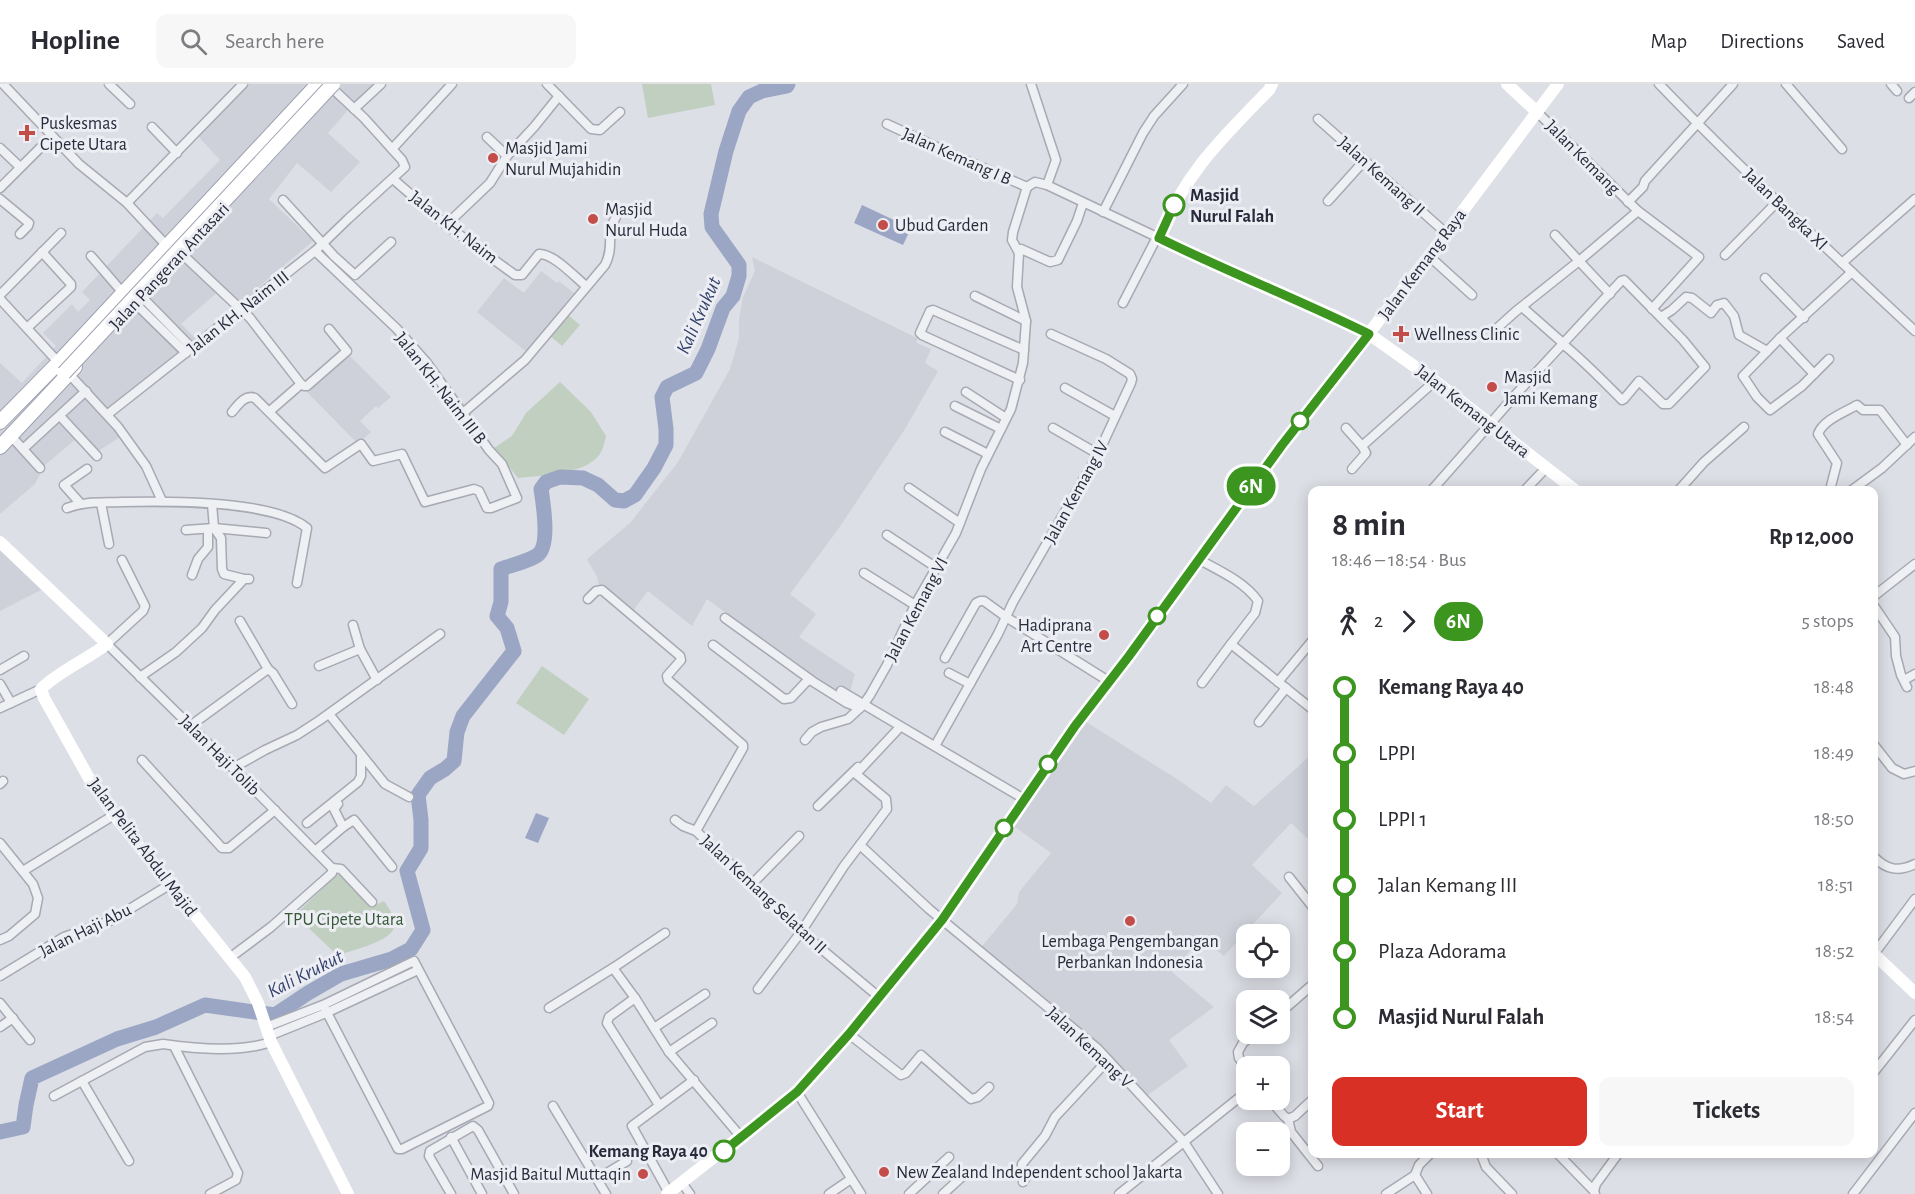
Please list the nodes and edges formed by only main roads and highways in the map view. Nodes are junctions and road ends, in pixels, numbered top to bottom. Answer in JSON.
{"nodes":[{"id":1,"x":318,"y":84,"type":"edge"},
{"id":2,"x":332,"y":85,"type":"edge"},
{"id":3,"x":0,"y":422,"type":"edge"},
{"id":4,"x":4,"y":436,"type":"edge"},
{"id":5,"x":0,"y":447,"type":"edge"}],
"edges":[{"from":1,"to":3,"type":"main road","name":"Jalan Pangeran Antasari"},
{"from":2,"to":4,"type":"main road","bridge":true},
{"from":2,"to":4,"type":"main road","name":"Jalan Pangeran Antasari"},
{"from":4,"to":5,"type":"main road","name":"Jalan Pangeran Antasari"}]}
